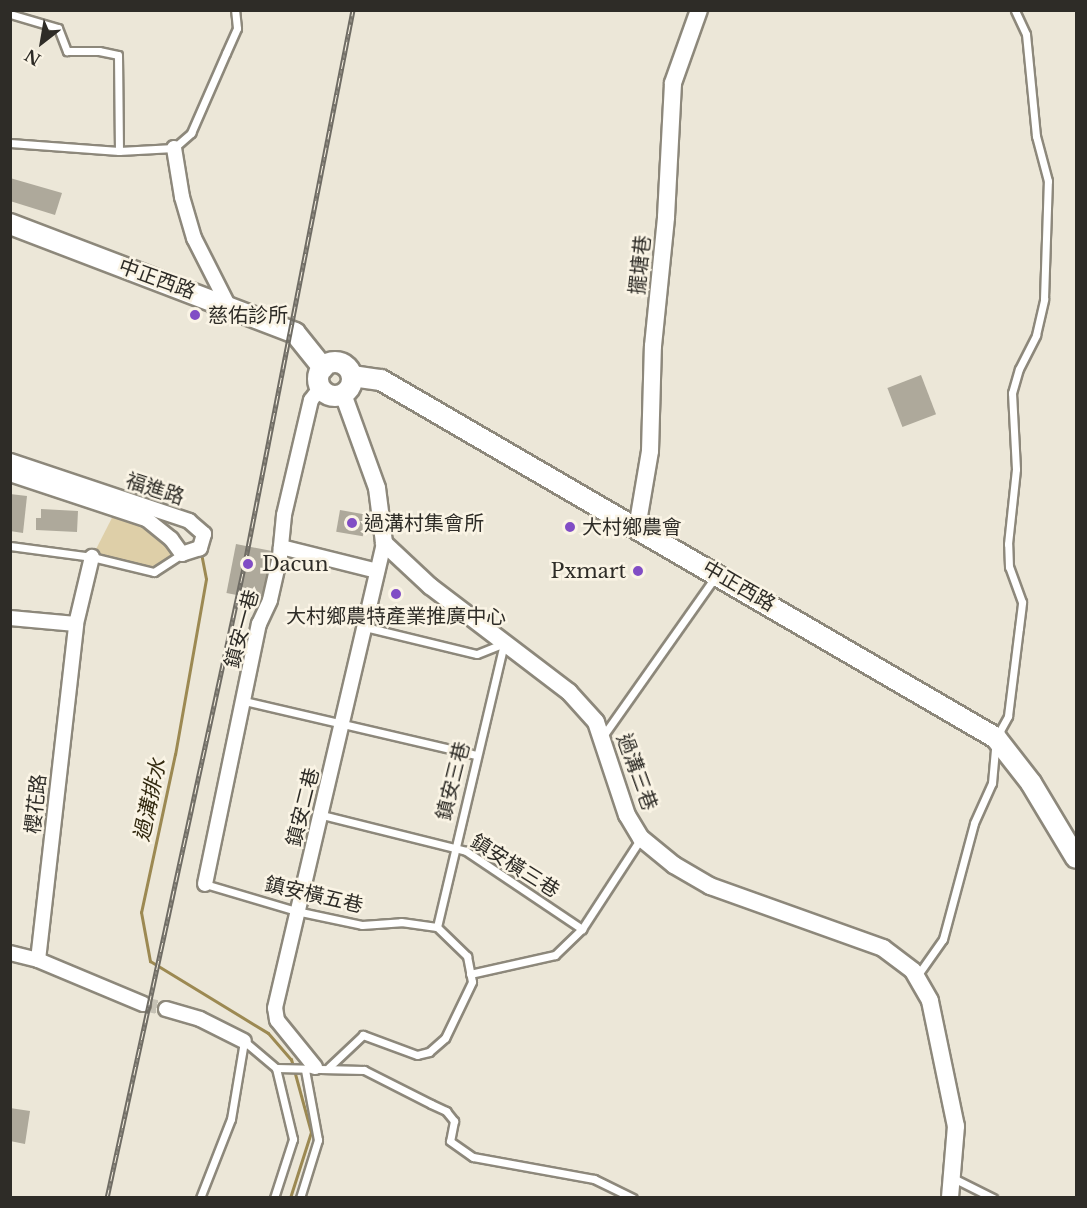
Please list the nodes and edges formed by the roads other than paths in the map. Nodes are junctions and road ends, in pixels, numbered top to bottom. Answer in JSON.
{"nodes":[{"id":1,"x":235,"y":10,"type":"edge"},
{"id":2,"x":699,"y":10,"type":"edge"},
{"id":3,"x":1015,"y":10,"type":"edge"},
{"id":4,"x":10,"y":14,"type":"edge"},
{"id":5,"x":10,"y":143,"type":"edge"},
{"id":6,"x":174,"y":148,"type":"junction"},
{"id":7,"x":119,"y":152,"type":"junction"},
{"id":8,"x":10,"y":224,"type":"edge"},
{"id":9,"x":228,"y":305,"type":"junction"},
{"id":10,"x":352,"y":376,"type":"junction"},
{"id":11,"x":322,"y":377,"type":"junction"},
{"id":12,"x":343,"y":393,"type":"junction"},
{"id":13,"x":10,"y":461,"type":"edge"},
{"id":14,"x":10,"y":474,"type":"edge"},
{"id":15,"x":637,"y":528,"type":"junction"},
{"id":16,"x":384,"y":543,"type":"junction"},
{"id":17,"x":10,"y":546,"type":"edge"},
{"id":18,"x":281,"y":547,"type":"junction"},
{"id":19,"x":182,"y":554,"type":"junction"},
{"id":20,"x":92,"y":557,"type":"junction"},
{"id":21,"x":377,"y":571,"type":"junction"},
{"id":22,"x":717,"y":573,"type":"junction"},
{"id":23,"x":10,"y":618,"type":"edge"},
{"id":24,"x":76,"y":624,"type":"junction"},
{"id":25,"x":365,"y":627,"type":"junction"},
{"id":26,"x":504,"y":643,"type":"junction"},
{"id":27,"x":244,"y":701,"type":"junction"},
{"id":28,"x":343,"y":724,"type":"junction"},
{"id":29,"x":602,"y":737,"type":"junction"},
{"id":30,"x":996,"y":738,"type":"junction"},
{"id":31,"x":476,"y":755,"type":"junction"},
{"id":32,"x":322,"y":815,"type":"junction"},
{"id":33,"x":641,"y":838,"type":"junction"},
{"id":34,"x":453,"y":847,"type":"junction"},
{"id":35,"x":1077,"y":858,"type":"edge"},
{"id":36,"x":205,"y":884,"type":"joint"},
{"id":37,"x":296,"y":911,"type":"junction"},
{"id":38,"x":437,"y":927,"type":"junction"},
{"id":39,"x":582,"y":929,"type":"junction"},
{"id":40,"x":10,"y":953,"type":"edge"},
{"id":41,"x":38,"y":960,"type":"junction"},
{"id":42,"x":470,"y":974,"type":"junction"},
{"id":43,"x":916,"y":977,"type":"junction"},
{"id":44,"x":143,"y":1004,"type":"tunnel mouth"},
{"id":45,"x":166,"y":1010,"type":"tunnel mouth"},
{"id":46,"x":244,"y":1041,"type":"junction"},
{"id":47,"x":276,"y":1068,"type":"junction"},
{"id":48,"x":316,"y":1068,"type":"junction"},
{"id":49,"x":953,"y":1178,"type":"junction"},
{"id":50,"x":200,"y":1197,"type":"edge"},
{"id":51,"x":274,"y":1197,"type":"edge"},
{"id":52,"x":300,"y":1197,"type":"edge"},
{"id":53,"x":633,"y":1197,"type":"edge"},
{"id":54,"x":950,"y":1197,"type":"edge"},
{"id":55,"x":993,"y":1197,"type":"edge"}],
"edges":[{"from":1,"to":6,"type":"lane"},
{"from":2,"to":15,"type":"street","name":"擺塘巷"},
{"from":3,"to":30,"type":"lane"},
{"from":4,"to":7,"type":"lane"},
{"from":5,"to":7,"type":"lane"},
{"from":6,"to":7,"type":"lane"},
{"from":6,"to":9,"type":"street"},
{"from":8,"to":9,"type":"main road","name":"中正西路"},
{"from":9,"to":11,"type":"main road","name":"中正西路"},
{"from":10,"to":11,"type":"main road","name":"中正西路"},
{"from":10,"to":12,"type":"main road"},
{"from":10,"to":15,"type":"main road","name":"中正西路"},
{"from":11,"to":12,"type":"main road"},
{"from":11,"to":18,"type":"street","name":"鎮安一巷"},
{"from":12,"to":16,"type":"street"},
{"from":13,"to":19,"type":"street","name":"福進路"},
{"from":14,"to":19,"type":"street","name":"福進路"},
{"from":15,"to":22,"type":"main road","name":"中正西路"},
{"from":16,"to":21,"type":"street","name":"鎮安二巷"},
{"from":16,"to":26,"type":"street","name":"過溝三巷"},
{"from":17,"to":20,"type":"lane"},
{"from":18,"to":21,"type":"street"},
{"from":18,"to":27,"type":"street","name":"鎮安一巷"},
{"from":19,"to":20,"type":"lane"},
{"from":20,"to":24,"type":"street","name":"櫻花路"},
{"from":21,"to":25,"type":"street","name":"鎮安二巷"},
{"from":22,"to":29,"type":"lane"},
{"from":22,"to":30,"type":"main road","name":"中正西路"},
{"from":23,"to":24,"type":"street"},
{"from":24,"to":41,"type":"street","name":"櫻花路"},
{"from":25,"to":26,"type":"lane"},
{"from":25,"to":28,"type":"street","name":"鎮安二巷"},
{"from":26,"to":29,"type":"street","name":"過溝三巷"},
{"from":26,"to":31,"type":"lane","name":"鎮安三巷"},
{"from":27,"to":28,"type":"lane"},
{"from":27,"to":36,"type":"street","name":"鎮安一巷"},
{"from":28,"to":31,"type":"lane"},
{"from":28,"to":32,"type":"street","name":"鎮安二巷"},
{"from":29,"to":33,"type":"street","name":"過溝三巷"},
{"from":30,"to":35,"type":"main road","name":"中正西路"},
{"from":30,"to":43,"type":"lane"},
{"from":31,"to":34,"type":"lane","name":"鎮安三巷"},
{"from":32,"to":34,"type":"lane","name":"鎮安橫三巷"},
{"from":32,"to":37,"type":"street","name":"鎮安二巷"},
{"from":33,"to":39,"type":"lane"},
{"from":33,"to":43,"type":"street","name":"過溝三巷"},
{"from":34,"to":38,"type":"lane","name":"鎮安三巷"},
{"from":34,"to":39,"type":"lane","name":"鎮安橫三巷"},
{"from":36,"to":37,"type":"lane","name":"鎮安橫五巷"},
{"from":37,"to":38,"type":"lane","name":"鎮安橫五巷"},
{"from":37,"to":48,"type":"street","name":"鎮安二巷"},
{"from":38,"to":42,"type":"lane"},
{"from":39,"to":42,"type":"lane"},
{"from":40,"to":41,"type":"street"},
{"from":41,"to":44,"type":"street"},
{"from":42,"to":48,"type":"lane"},
{"from":43,"to":49,"type":"street","name":"過溝三巷"},
{"from":45,"to":46,"type":"street"},
{"from":46,"to":47,"type":"lane"},
{"from":46,"to":50,"type":"lane"},
{"from":47,"to":48,"type":"lane"},
{"from":47,"to":51,"type":"lane"},
{"from":48,"to":52,"type":"lane"},
{"from":48,"to":53,"type":"lane"},
{"from":49,"to":54,"type":"street","name":"過溝三巷"},
{"from":49,"to":55,"type":"lane"}]}
